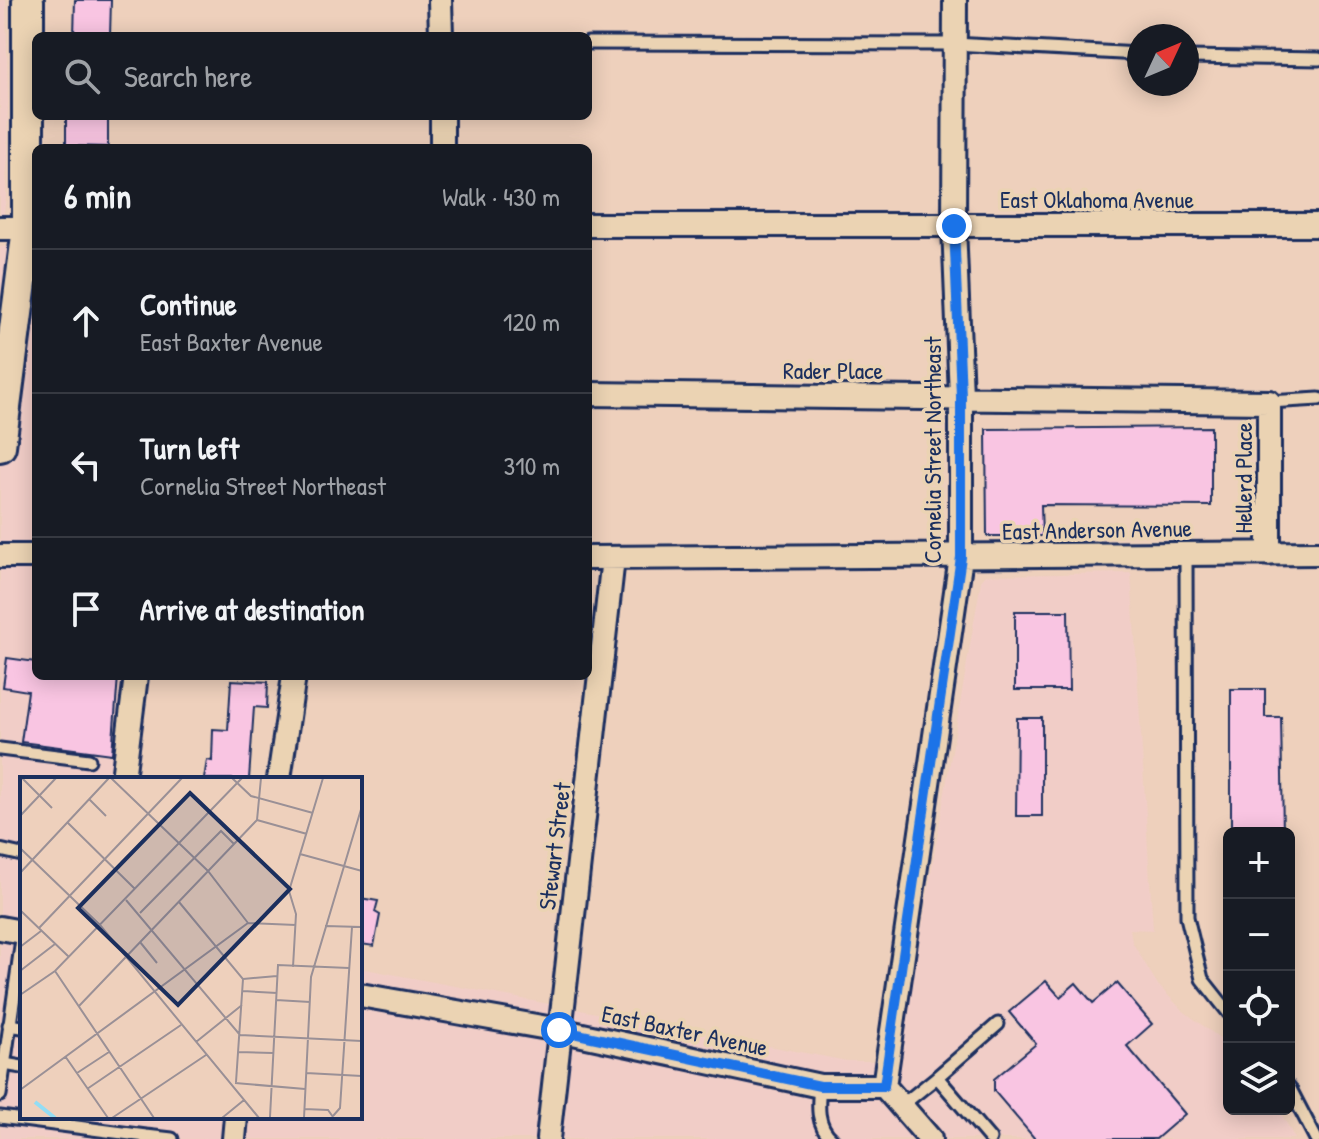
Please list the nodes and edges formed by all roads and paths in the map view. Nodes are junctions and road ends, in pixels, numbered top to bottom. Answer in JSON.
{"nodes":[{"id":1,"x":28,"y":0,"type":"edge"},
{"id":2,"x":440,"y":0,"type":"edge"},
{"id":3,"x":955,"y":0,"type":"edge"},
{"id":4,"x":441,"y":32,"type":"edge"},
{"id":5,"x":32,"y":43,"type":"edge"},
{"id":6,"x":592,"y":43,"type":"edge"},
{"id":7,"x":954,"y":44,"type":"junction"},
{"id":8,"x":1127,"y":53,"type":"edge"},
{"id":9,"x":1199,"y":57,"type":"edge"},
{"id":10,"x":1319,"y":59,"type":"edge"},
{"id":11,"x":32,"y":68,"type":"edge"},
{"id":12,"x":442,"y":120,"type":"edge"},
{"id":13,"x":442,"y":144,"type":"edge"},
{"id":14,"x":592,"y":225,"type":"edge"},
{"id":15,"x":1319,"y":225,"type":"edge"},
{"id":16,"x":954,"y":226,"type":"junction"},
{"id":17,"x":21,"y":228,"type":"edge"},
{"id":18,"x":592,"y":394,"type":"edge"},
{"id":19,"x":961,"y":396,"type":"junction"},
{"id":20,"x":1319,"y":399,"type":"edge"},
{"id":21,"x":3,"y":400,"type":"edge"},
{"id":22,"x":1269,"y":402,"type":"junction"},
{"id":23,"x":0,"y":446,"type":"edge"},
{"id":24,"x":1319,"y":553,"type":"edge"},
{"id":25,"x":1269,"y":554,"type":"junction"},
{"id":26,"x":1186,"y":555,"type":"junction"},
{"id":27,"x":0,"y":556,"type":"edge"},
{"id":28,"x":32,"y":556,"type":"edge"},
{"id":29,"x":961,"y":557,"type":"junction"},
{"id":30,"x":592,"y":558,"type":"edge"},
{"id":31,"x":613,"y":558,"type":"junction"},
{"id":32,"x":135,"y":680,"type":"edge"},
{"id":33,"x":293,"y":680,"type":"edge"},
{"id":34,"x":0,"y":749,"type":"edge"},
{"id":35,"x":89,"y":760,"type":"dead end"},
{"id":36,"x":123,"y":777,"type":"edge"},
{"id":37,"x":279,"y":777,"type":"edge"},
{"id":38,"x":0,"y":850,"type":"edge"},
{"id":39,"x":20,"y":855,"type":"edge"},
{"id":40,"x":0,"y":928,"type":"edge"},
{"id":41,"x":20,"y":932,"type":"edge"},
{"id":42,"x":20,"y":952,"type":"edge"},
{"id":43,"x":362,"y":995,"type":"edge"},
{"id":44,"x":1223,"y":1005,"type":"edge"},
{"id":45,"x":998,"y":1024,"type":"dead end"},
{"id":46,"x":9,"y":1025,"type":"junction"},
{"id":47,"x":20,"y":1027,"type":"edge"},
{"id":48,"x":559,"y":1030,"type":"junction"},
{"id":49,"x":4,"y":1064,"type":"junction"},
{"id":50,"x":20,"y":1067,"type":"edge"},
{"id":51,"x":937,"y":1077,"type":"junction"},
{"id":52,"x":820,"y":1086,"type":"junction"},
{"id":53,"x":884,"y":1086,"type":"junction"},
{"id":54,"x":0,"y":1095,"type":"edge"},
{"id":55,"x":1295,"y":1099,"type":"edge"},
{"id":56,"x":901,"y":1106,"type":"junction"},
{"id":57,"x":0,"y":1117,"type":"edge"},
{"id":58,"x":236,"y":1119,"type":"edge"},
{"id":59,"x":146,"y":1137,"type":"edge"},
{"id":60,"x":172,"y":1139,"type":"edge"},
{"id":61,"x":234,"y":1139,"type":"edge"},
{"id":62,"x":548,"y":1139,"type":"edge"},
{"id":63,"x":832,"y":1139,"type":"edge"},
{"id":64,"x":930,"y":1139,"type":"edge"},
{"id":65,"x":990,"y":1139,"type":"edge"},
{"id":66,"x":1316,"y":1139,"type":"edge"}],
"edges":[{"from":1,"to":5,"type":"main road"},
{"from":2,"to":4,"type":"street"},
{"from":3,"to":7,"type":"street","name":"Cornelia Street Northeast"},
{"from":6,"to":7,"type":"lane"},
{"from":7,"to":8,"type":"lane"},
{"from":7,"to":16,"type":"street","name":"Cornelia Street Northeast"},
{"from":9,"to":10,"type":"lane"},
{"from":11,"to":17,"type":"main road"},
{"from":12,"to":13,"type":"street"},
{"from":14,"to":16,"type":"street","name":"East Oklahoma Avenue"},
{"from":15,"to":16,"type":"street","name":"East Oklahoma Avenue"},
{"from":16,"to":19,"type":"street","name":"Cornelia Street Northeast"},
{"from":17,"to":21,"type":"main road"},
{"from":18,"to":19,"type":"street","name":"Rader Place"},
{"from":19,"to":22,"type":"street","name":"Rader Place"},
{"from":19,"to":29,"type":"street","name":"Cornelia Street Northeast"},
{"from":20,"to":22,"type":"lane"},
{"from":21,"to":23,"type":"main road"},
{"from":22,"to":25,"type":"street","name":"Hellerd Place"},
{"from":24,"to":25,"type":"street","name":"East Anderson Avenue"},
{"from":25,"to":26,"type":"street","name":"East Anderson Avenue"},
{"from":26,"to":29,"type":"street","name":"East Anderson Avenue"},
{"from":26,"to":44,"type":"lane"},
{"from":27,"to":28,"type":"street"},
{"from":29,"to":31,"type":"street","name":"East Anderson Avenue"},
{"from":29,"to":53,"type":"street","name":"Cornelia Street Northeast"},
{"from":30,"to":31,"type":"street","name":"East Anderson Avenue"},
{"from":31,"to":48,"type":"street","name":"Stewart Street"},
{"from":32,"to":36,"type":"street"},
{"from":33,"to":37,"type":"street"},
{"from":34,"to":35,"type":"lane"},
{"from":38,"to":39,"type":"lane"},
{"from":40,"to":41,"type":"street"},
{"from":42,"to":46,"type":"lane"},
{"from":43,"to":48,"type":"street","name":"East Baxter Avenue"},
{"from":45,"to":51,"type":"lane"},
{"from":46,"to":47,"type":"lane"},
{"from":46,"to":49,"type":"lane"},
{"from":48,"to":52,"type":"street","name":"East Baxter Avenue"},
{"from":48,"to":62,"type":"street","name":"Stewart Street"},
{"from":49,"to":50,"type":"lane"},
{"from":49,"to":54,"type":"lane"},
{"from":51,"to":56,"type":"lane"},
{"from":51,"to":65,"type":"lane"},
{"from":52,"to":53,"type":"street","name":"East Baxter Avenue"},
{"from":52,"to":63,"type":"lane"},
{"from":53,"to":56,"type":"street"},
{"from":55,"to":66,"type":"lane"},
{"from":56,"to":64,"type":"street"},
{"from":57,"to":59,"type":"lane"},
{"from":58,"to":61,"type":"street"},
{"from":59,"to":60,"type":"lane"}]}
